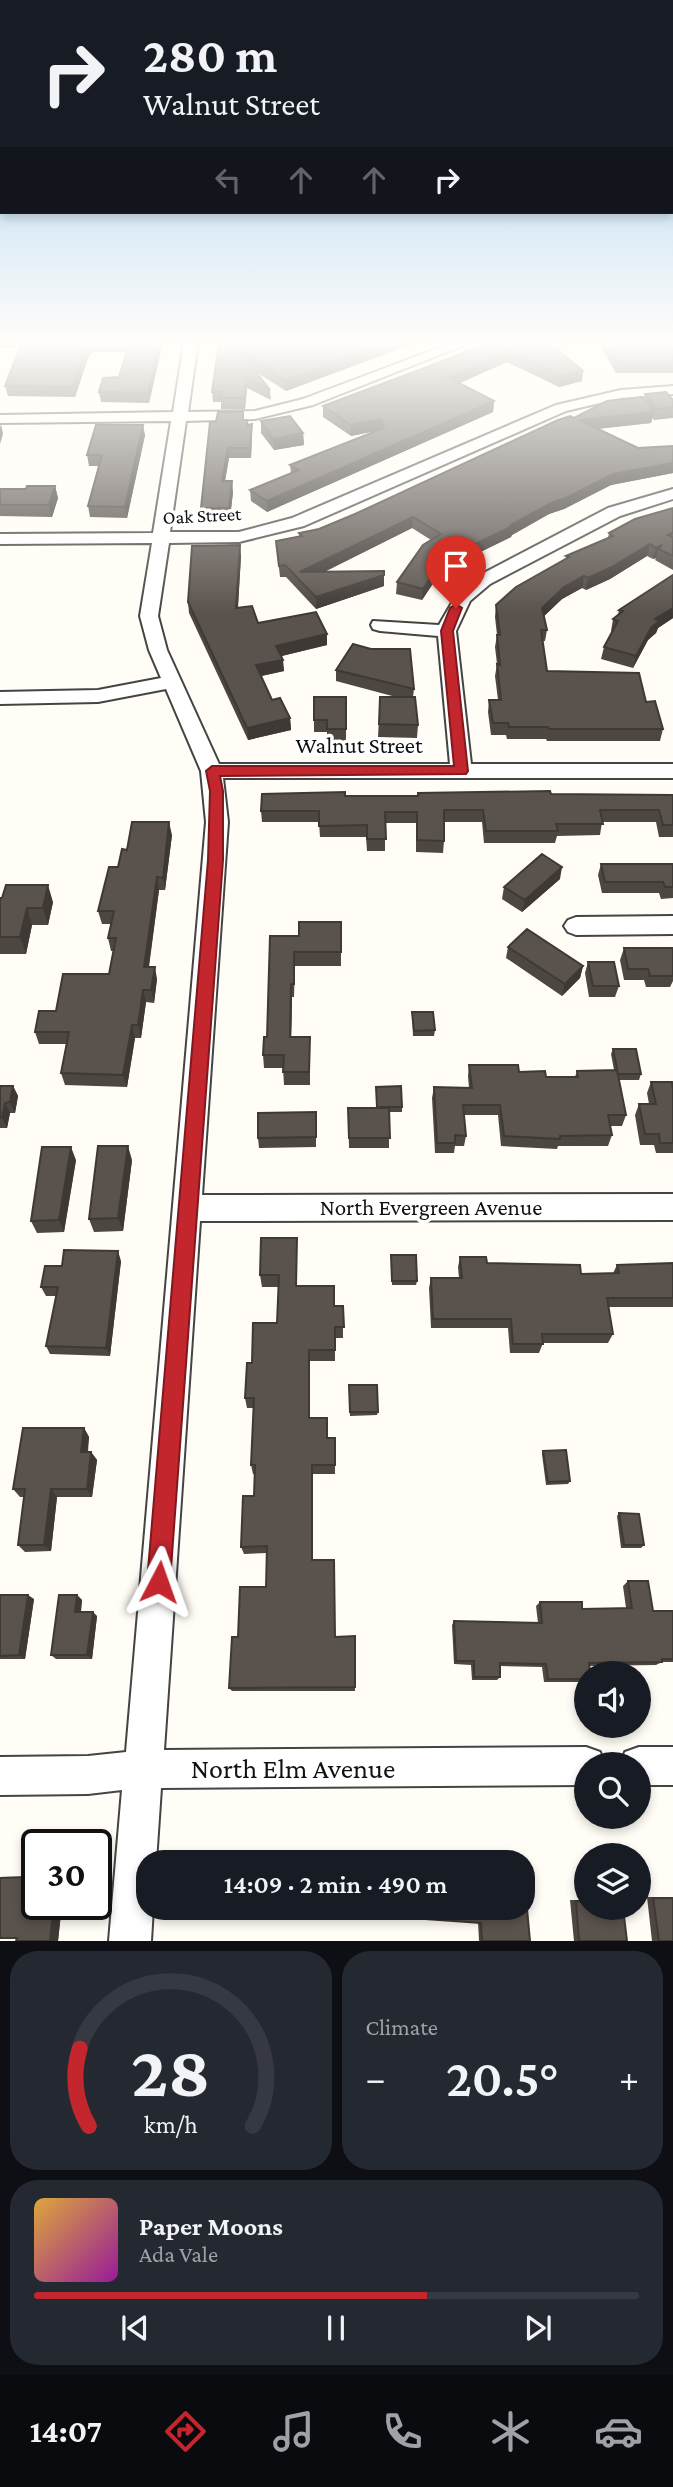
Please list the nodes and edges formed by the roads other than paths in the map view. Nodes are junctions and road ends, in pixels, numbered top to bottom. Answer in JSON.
{"nodes":[{"id":1,"x":178,"y":433,"type":"edge"},
{"id":2,"x":503,"y":433,"type":"edge"},
{"id":3,"x":673,"y":494,"type":"edge"},
{"id":4,"x":160,"y":538,"type":"junction"},
{"id":5,"x":0,"y":539,"type":"edge"},
{"id":6,"x":380,"y":625,"type":"dead end"},
{"id":7,"x":447,"y":631,"type":"junction"},
{"id":8,"x":172,"y":682,"type":"junction"},
{"id":9,"x":0,"y":698,"type":"edge"},
{"id":10,"x":212,"y":771,"type":"junction"},
{"id":11,"x":461,"y":771,"type":"junction"},
{"id":12,"x":673,"y":771,"type":"edge"},
{"id":13,"x":673,"y":925,"type":"edge"},
{"id":14,"x":576,"y":926,"type":"dead end"},
{"id":15,"x":673,"y":1206,"type":"edge"},
{"id":16,"x":188,"y":1208,"type":"junction"},
{"id":17,"x":574,"y":1766,"type":"edge"},
{"id":18,"x":651,"y":1766,"type":"edge"},
{"id":19,"x":673,"y":1766,"type":"edge"},
{"id":20,"x":144,"y":1769,"type":"junction"},
{"id":21,"x":0,"y":1776,"type":"edge"},
{"id":22,"x":130,"y":1941,"type":"edge"}],
"edges":[{"from":1,"to":4,"type":"street"},
{"from":2,"to":4,"type":"street","name":"Oak Street"},
{"from":3,"to":7,"type":"street"},
{"from":4,"to":5,"type":"street","name":"Oak Street"},
{"from":4,"to":8,"type":"street"},
{"from":6,"to":7,"type":"street"},
{"from":7,"to":11,"type":"street"},
{"from":8,"to":9,"type":"street"},
{"from":8,"to":10,"type":"street"},
{"from":10,"to":11,"type":"street","name":"Walnut Street"},
{"from":10,"to":16,"type":"street"},
{"from":11,"to":12,"type":"street","name":"Walnut Street"},
{"from":13,"to":14,"type":"street"},
{"from":15,"to":16,"type":"street","name":"North Evergreen Avenue"},
{"from":16,"to":20,"type":"street"},
{"from":17,"to":20,"type":"street","name":"North Elm Avenue"},
{"from":18,"to":19,"type":"street"},
{"from":20,"to":21,"type":"street","name":"North Elm Avenue"},
{"from":20,"to":22,"type":"street"}]}
